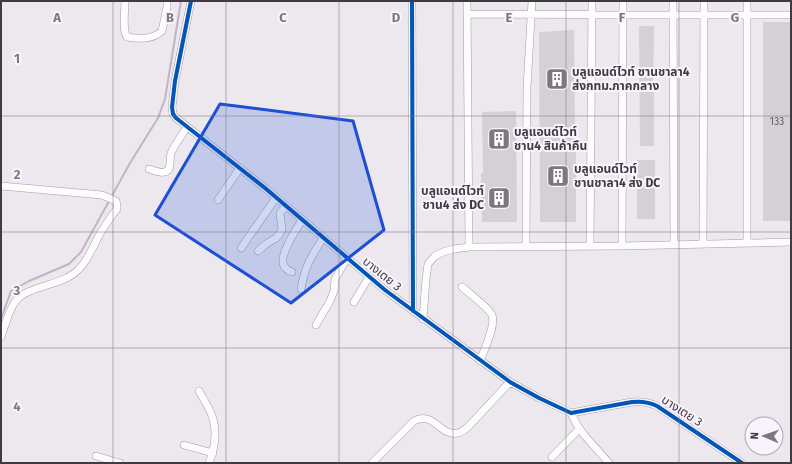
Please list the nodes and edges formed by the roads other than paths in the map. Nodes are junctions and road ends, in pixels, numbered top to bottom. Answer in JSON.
{"nodes":[{"id":1,"x":125,"y":1,"type":"edge"},
{"id":2,"x":167,"y":1,"type":"edge"},
{"id":3,"x":191,"y":1,"type":"edge"},
{"id":4,"x":412,"y":1,"type":"edge"},
{"id":5,"x":467,"y":1,"type":"edge"},
{"id":6,"x":532,"y":1,"type":"edge"},
{"id":7,"x":592,"y":1,"type":"edge"},
{"id":8,"x":624,"y":1,"type":"edge"},
{"id":9,"x":673,"y":1,"type":"edge"},
{"id":10,"x":704,"y":1,"type":"edge"},
{"id":11,"x":747,"y":1,"type":"edge"},
{"id":12,"x":467,"y":14,"type":"junction"},
{"id":13,"x":532,"y":15,"type":"junction"},
{"id":14,"x":592,"y":15,"type":"junction"},
{"id":15,"x":624,"y":15,"type":"junction"},
{"id":16,"x":673,"y":15,"type":"junction"},
{"id":17,"x":704,"y":15,"type":"junction"},
{"id":18,"x":746,"y":15,"type":"junction"},
{"id":19,"x":791,"y":15,"type":"edge"},
{"id":20,"x":187,"y":127,"type":"junction"},
{"id":21,"x":149,"y":168,"type":"dead end"},
{"id":22,"x":240,"y":168,"type":"junction"},
{"id":23,"x":1,"y":186,"type":"edge"},
{"id":24,"x":276,"y":198,"type":"junction"},
{"id":25,"x":218,"y":200,"type":"dead end"},
{"id":26,"x":286,"y":206,"type":"junction"},
{"id":27,"x":302,"y":220,"type":"junction"},
{"id":28,"x":323,"y":238,"type":"junction"},
{"id":29,"x":791,"y":242,"type":"edge"},
{"id":30,"x":747,"y":243,"type":"junction"},
{"id":31,"x":703,"y":244,"type":"junction"},
{"id":32,"x":674,"y":245,"type":"junction"},
{"id":33,"x":526,"y":246,"type":"junction"},
{"id":34,"x":590,"y":246,"type":"junction"},
{"id":35,"x":622,"y":246,"type":"junction"},
{"id":36,"x":469,"y":247,"type":"junction"},
{"id":37,"x":241,"y":248,"type":"dead end"},
{"id":38,"x":258,"y":250,"type":"dead end"},
{"id":39,"x":347,"y":258,"type":"junction"},
{"id":40,"x":292,"y":272,"type":"dead end"},
{"id":41,"x":369,"y":277,"type":"junction"},
{"id":42,"x":462,"y":287,"type":"dead end"},
{"id":43,"x":301,"y":289,"type":"dead end"},
{"id":44,"x":354,"y":302,"type":"dead end"},
{"id":45,"x":413,"y":311,"type":"junction"},
{"id":46,"x":424,"y":319,"type":"junction"},
{"id":47,"x":316,"y":325,"type":"dead end"},
{"id":48,"x":1,"y":337,"type":"edge"},
{"id":49,"x":480,"y":361,"type":"junction"},
{"id":50,"x":510,"y":382,"type":"junction"},
{"id":51,"x":199,"y":391,"type":"dead end"},
{"id":52,"x":571,"y":413,"type":"junction"},
{"id":53,"x":579,"y":429,"type":"junction"},
{"id":54,"x":184,"y":446,"type":"dead end"},
{"id":55,"x":213,"y":453,"type":"junction"},
{"id":56,"x":96,"y":456,"type":"dead end"},
{"id":57,"x":552,"y":457,"type":"dead end"},
{"id":58,"x":120,"y":463,"type":"edge"},
{"id":59,"x":210,"y":463,"type":"edge"},
{"id":60,"x":372,"y":463,"type":"edge"},
{"id":61,"x":609,"y":463,"type":"edge"},
{"id":62,"x":742,"y":463,"type":"edge"}],
"edges":[{"from":1,"to":2,"type":"street"},
{"from":3,"to":20,"type":"street","name":"บางเตย 3"},
{"from":4,"to":45,"type":"street"},
{"from":5,"to":12,"type":"street"},
{"from":6,"to":13,"type":"street"},
{"from":7,"to":14,"type":"street"},
{"from":8,"to":15,"type":"street"},
{"from":9,"to":16,"type":"street"},
{"from":10,"to":17,"type":"street"},
{"from":11,"to":18,"type":"street"},
{"from":12,"to":13,"type":"street"},
{"from":12,"to":36,"type":"street"},
{"from":13,"to":14,"type":"street"},
{"from":13,"to":33,"type":"street"},
{"from":14,"to":15,"type":"street"},
{"from":14,"to":34,"type":"street"},
{"from":15,"to":16,"type":"street"},
{"from":15,"to":35,"type":"street"},
{"from":16,"to":17,"type":"street"},
{"from":16,"to":32,"type":"street"},
{"from":17,"to":18,"type":"street"},
{"from":17,"to":31,"type":"street"},
{"from":18,"to":19,"type":"street"},
{"from":18,"to":30,"type":"street"},
{"from":20,"to":21,"type":"street"},
{"from":20,"to":22,"type":"street","name":"บางเตย 3"},
{"from":22,"to":24,"type":"street","name":"บางเตย 3"},
{"from":22,"to":25,"type":"street"},
{"from":23,"to":48,"type":"street"},
{"from":24,"to":26,"type":"street","name":"บางเตย 3"},
{"from":24,"to":37,"type":"street"},
{"from":26,"to":27,"type":"street","name":"บางเตย 3"},
{"from":26,"to":38,"type":"street"},
{"from":27,"to":28,"type":"street","name":"บางเตย 3"},
{"from":27,"to":40,"type":"street"},
{"from":28,"to":39,"type":"street","name":"บางเตย 3"},
{"from":28,"to":43,"type":"street"},
{"from":29,"to":30,"type":"street"},
{"from":30,"to":31,"type":"street"},
{"from":31,"to":32,"type":"street"},
{"from":32,"to":35,"type":"street"},
{"from":33,"to":34,"type":"street"},
{"from":33,"to":36,"type":"street"},
{"from":34,"to":35,"type":"street"},
{"from":36,"to":46,"type":"street"},
{"from":39,"to":41,"type":"street","name":"บางเตย 3"},
{"from":39,"to":47,"type":"street"},
{"from":41,"to":44,"type":"street"},
{"from":41,"to":45,"type":"street","name":"บางเตย 3"},
{"from":42,"to":49,"type":"street"},
{"from":45,"to":46,"type":"street","name":"บางเตย 3"},
{"from":46,"to":49,"type":"street","name":"บางเตย 3"},
{"from":49,"to":50,"type":"street","name":"บางเตย 3"},
{"from":50,"to":52,"type":"street","name":"บางเตย 3"},
{"from":50,"to":60,"type":"street"},
{"from":51,"to":55,"type":"street"},
{"from":52,"to":53,"type":"street"},
{"from":52,"to":62,"type":"street","name":"บางเตย 3"},
{"from":53,"to":57,"type":"street"},
{"from":53,"to":61,"type":"street"},
{"from":54,"to":55,"type":"street"},
{"from":55,"to":59,"type":"street"},
{"from":56,"to":58,"type":"street"}]}
